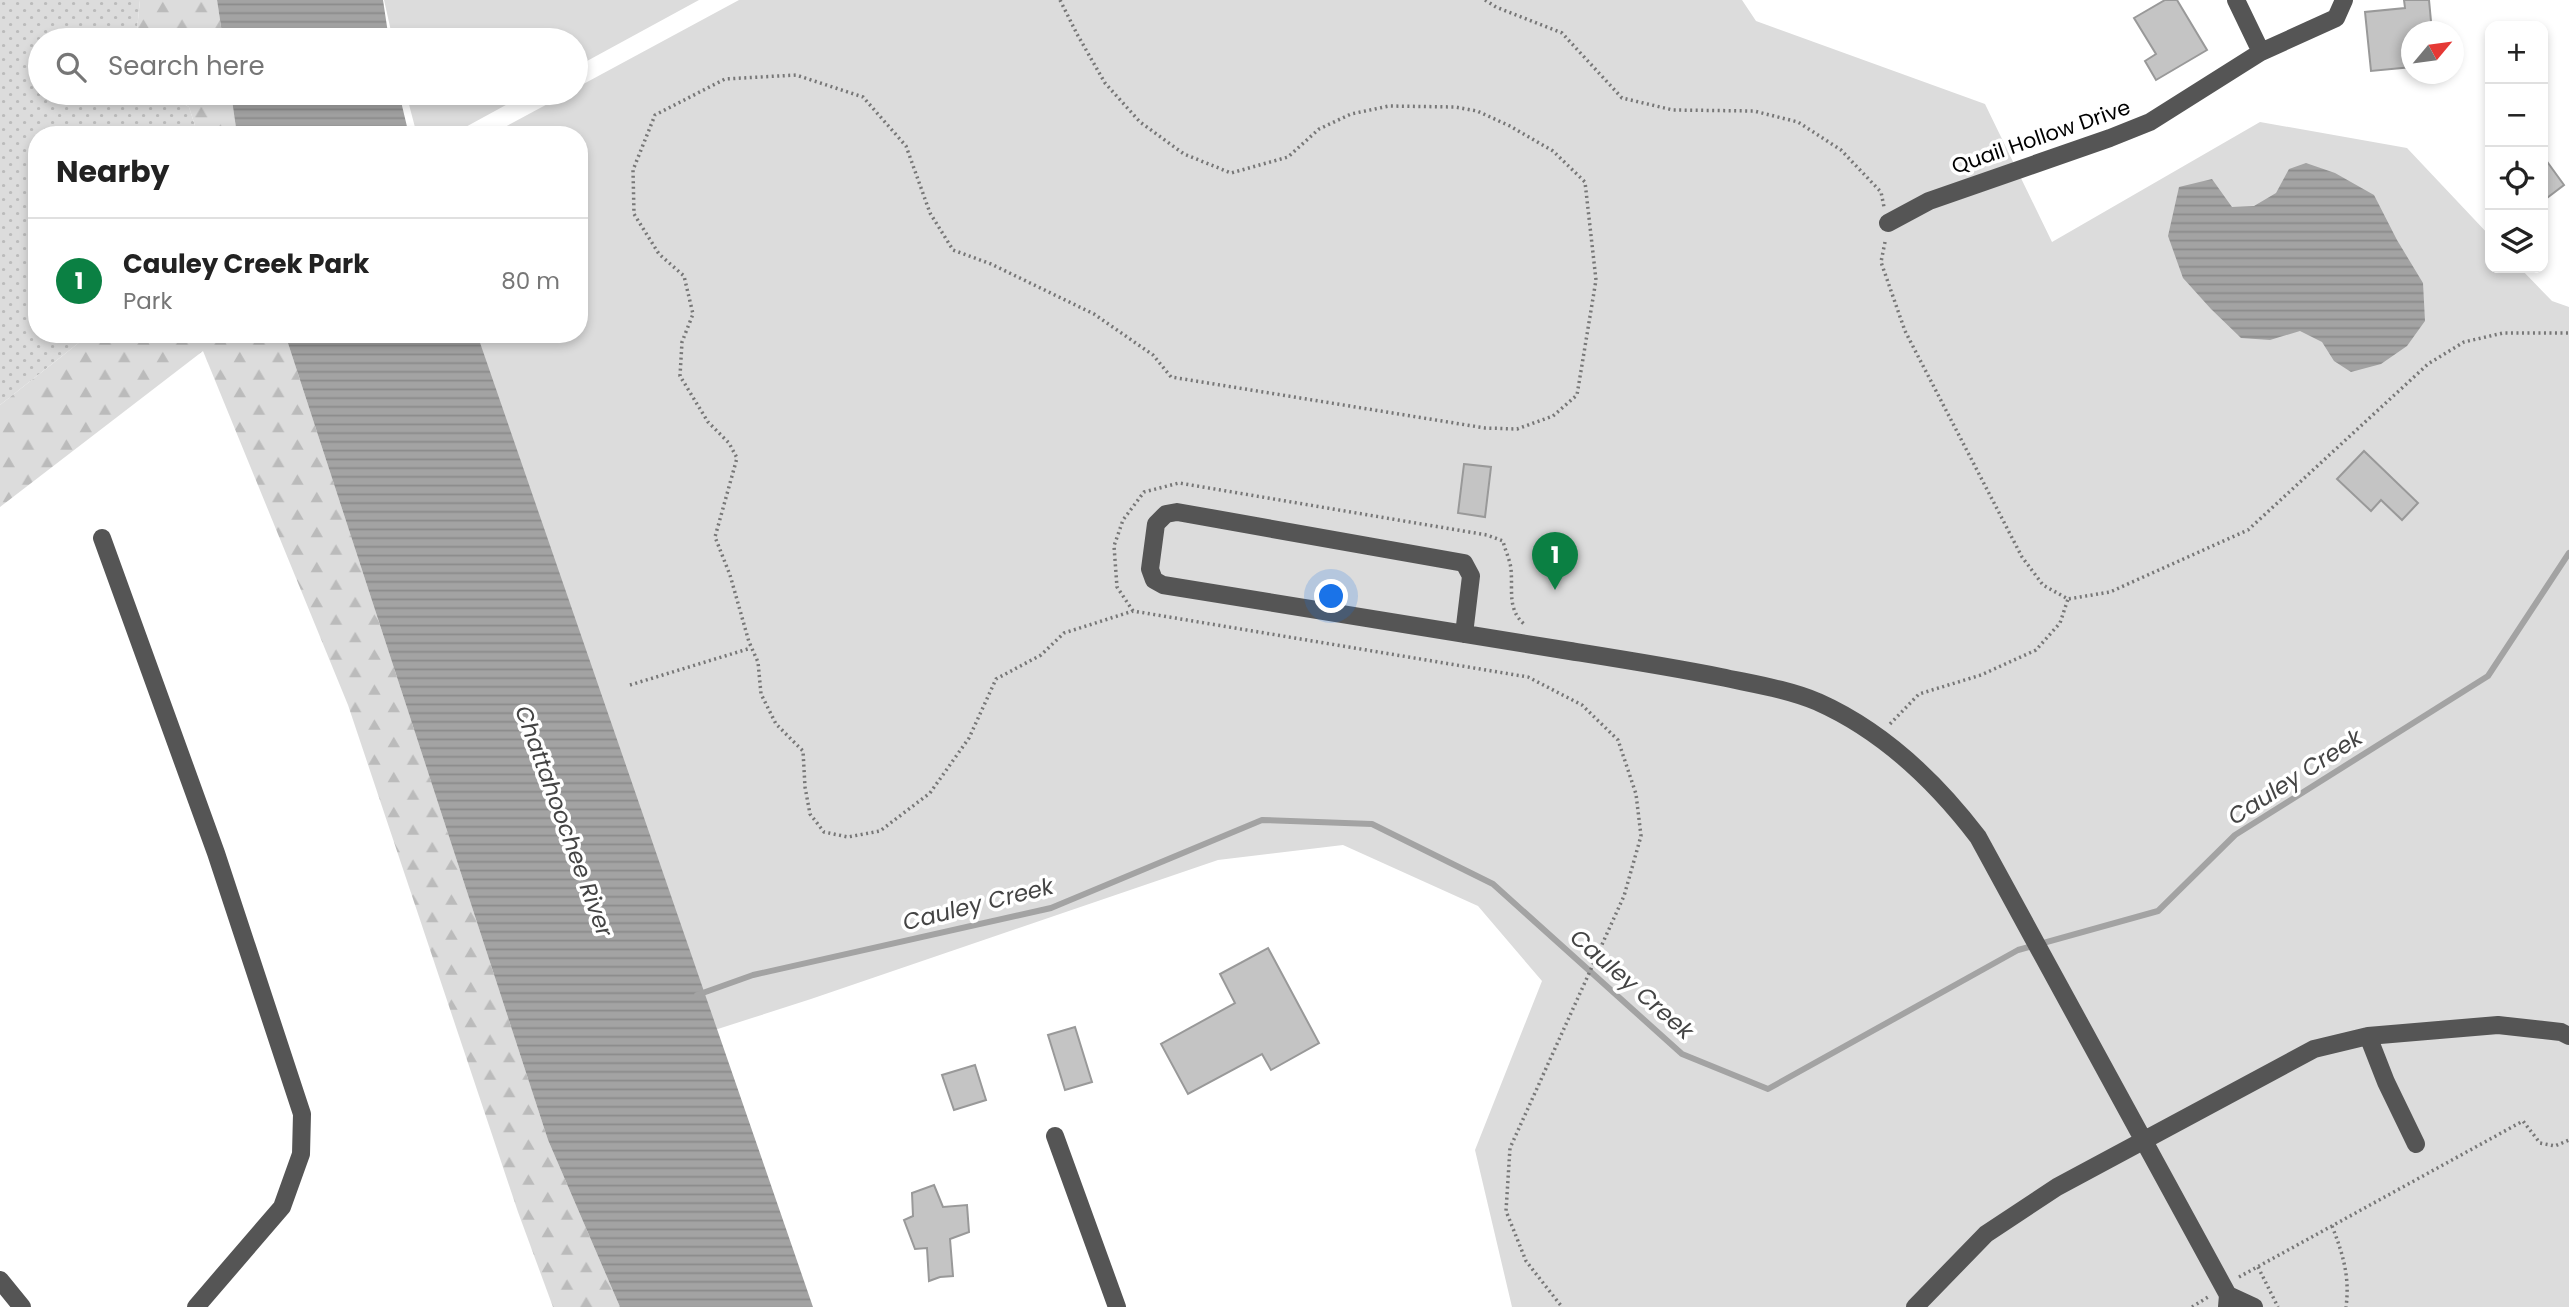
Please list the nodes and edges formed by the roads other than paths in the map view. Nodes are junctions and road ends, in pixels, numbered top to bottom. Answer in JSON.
{"nodes":[{"id":1,"x":2236,"y":0,"type":"edge"},
{"id":2,"x":2344,"y":0,"type":"edge"},
{"id":3,"x":2261,"y":52,"type":"junction"},
{"id":4,"x":1888,"y":223,"type":"road end"},
{"id":5,"x":102,"y":538,"type":"dead end"},
{"id":6,"x":1464,"y":634,"type":"junction"},
{"id":7,"x":2368,"y":1036,"type":"junction"},
{"id":8,"x":2569,"y":1036,"type":"edge"},
{"id":9,"x":1055,"y":1136,"type":"dead end"},
{"id":10,"x":2144,"y":1140,"type":"junction"},
{"id":11,"x":2416,"y":1144,"type":"dead end"},
{"id":12,"x":0,"y":1280,"type":"edge"},
{"id":13,"x":2230,"y":1294,"type":"edge"},
{"id":14,"x":22,"y":1307,"type":"edge"},
{"id":15,"x":196,"y":1307,"type":"edge"},
{"id":16,"x":1117,"y":1307,"type":"edge"},
{"id":17,"x":1915,"y":1307,"type":"edge"},
{"id":18,"x":2255,"y":1307,"type":"edge"}],
"edges":[{"from":1,"to":3,"type":"street"},
{"from":2,"to":3,"type":"street","name":"Quail Hollow Drive"},
{"from":3,"to":4,"type":"street","name":"Quail Hollow Drive"},
{"from":5,"to":15,"type":"street"},
{"from":6,"to":6,"type":"street"},
{"from":6,"to":10,"type":"street"},
{"from":7,"to":8,"type":"street"},
{"from":7,"to":10,"type":"street"},
{"from":7,"to":11,"type":"street"},
{"from":9,"to":16,"type":"street"},
{"from":10,"to":13,"type":"street"},
{"from":10,"to":17,"type":"street"},
{"from":12,"to":14,"type":"street"},
{"from":13,"to":18,"type":"street"}]}
